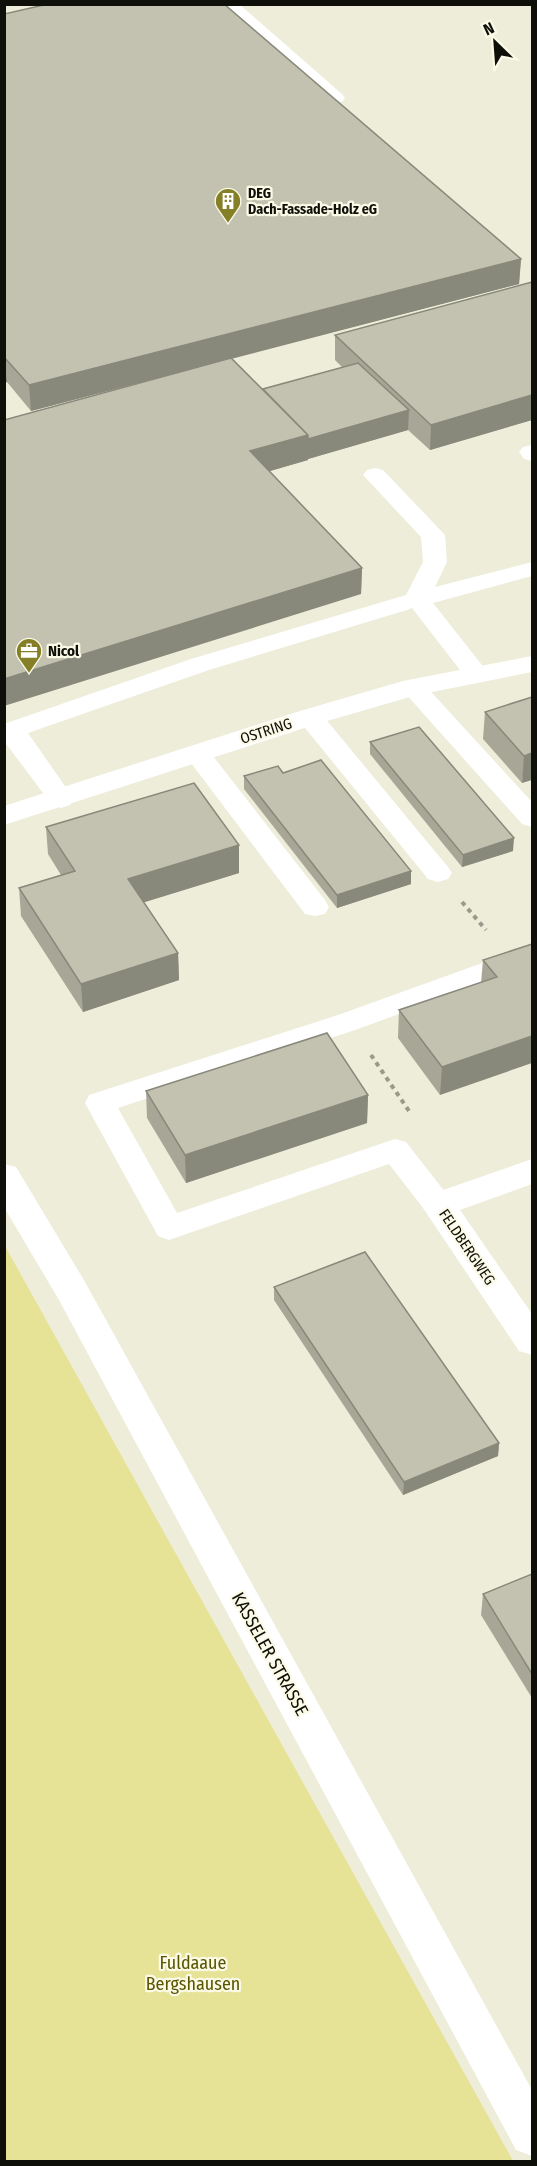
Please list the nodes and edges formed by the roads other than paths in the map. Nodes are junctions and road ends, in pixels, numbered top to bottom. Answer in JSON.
{"nodes":[{"id":1,"x":228,"y":4,"type":"edge"},
{"id":2,"x":335,"y":98,"type":"edge"},
{"id":3,"x":375,"y":475,"type":"dead end"},
{"id":4,"x":532,"y":569,"type":"edge"},
{"id":5,"x":417,"y":598,"type":"junction"},
{"id":6,"x":532,"y":664,"type":"edge"},
{"id":7,"x":476,"y":674,"type":"junction"},
{"id":8,"x":413,"y":687,"type":"junction"},
{"id":9,"x":310,"y":717,"type":"junction"},
{"id":10,"x":8,"y":731,"type":"edge"},
{"id":11,"x":197,"y":753,"type":"junction"},
{"id":12,"x":61,"y":799,"type":"junction"},
{"id":13,"x":4,"y":816,"type":"edge"},
{"id":14,"x":532,"y":818,"type":"edge"},
{"id":15,"x":438,"y":873,"type":"road end"},
{"id":16,"x":315,"y":907,"type":"dead end"},
{"id":17,"x":523,"y":958,"type":"edge"},
{"id":18,"x":532,"y":1171,"type":"edge"},
{"id":19,"x":4,"y":1176,"type":"edge"},
{"id":20,"x":438,"y":1205,"type":"junction"},
{"id":21,"x":532,"y":1341,"type":"edge"},
{"id":22,"x":532,"y":2134,"type":"edge"}],
"edges":[{"from":1,"to":2,"type":"lane"},
{"from":3,"to":5,"type":"lane"},
{"from":4,"to":5,"type":"lane"},
{"from":5,"to":7,"type":"lane"},
{"from":5,"to":10,"type":"lane"},
{"from":6,"to":7,"type":"street","name":"OSTRING"},
{"from":7,"to":8,"type":"street","name":"OSTRING"},
{"from":8,"to":9,"type":"street","name":"OSTRING"},
{"from":8,"to":14,"type":"lane"},
{"from":9,"to":11,"type":"street","name":"OSTRING"},
{"from":9,"to":15,"type":"lane"},
{"from":10,"to":12,"type":"lane"},
{"from":11,"to":12,"type":"street","name":"OSTRING"},
{"from":11,"to":16,"type":"lane"},
{"from":12,"to":13,"type":"street","name":"OSTRING"},
{"from":17,"to":20,"type":"lane"},
{"from":18,"to":20,"type":"street","name":"FELDBERGWEG"},
{"from":19,"to":22,"type":"street","name":"KASSELER STRASSE"},
{"from":20,"to":21,"type":"street","name":"FELDBERGWEG"}]}
